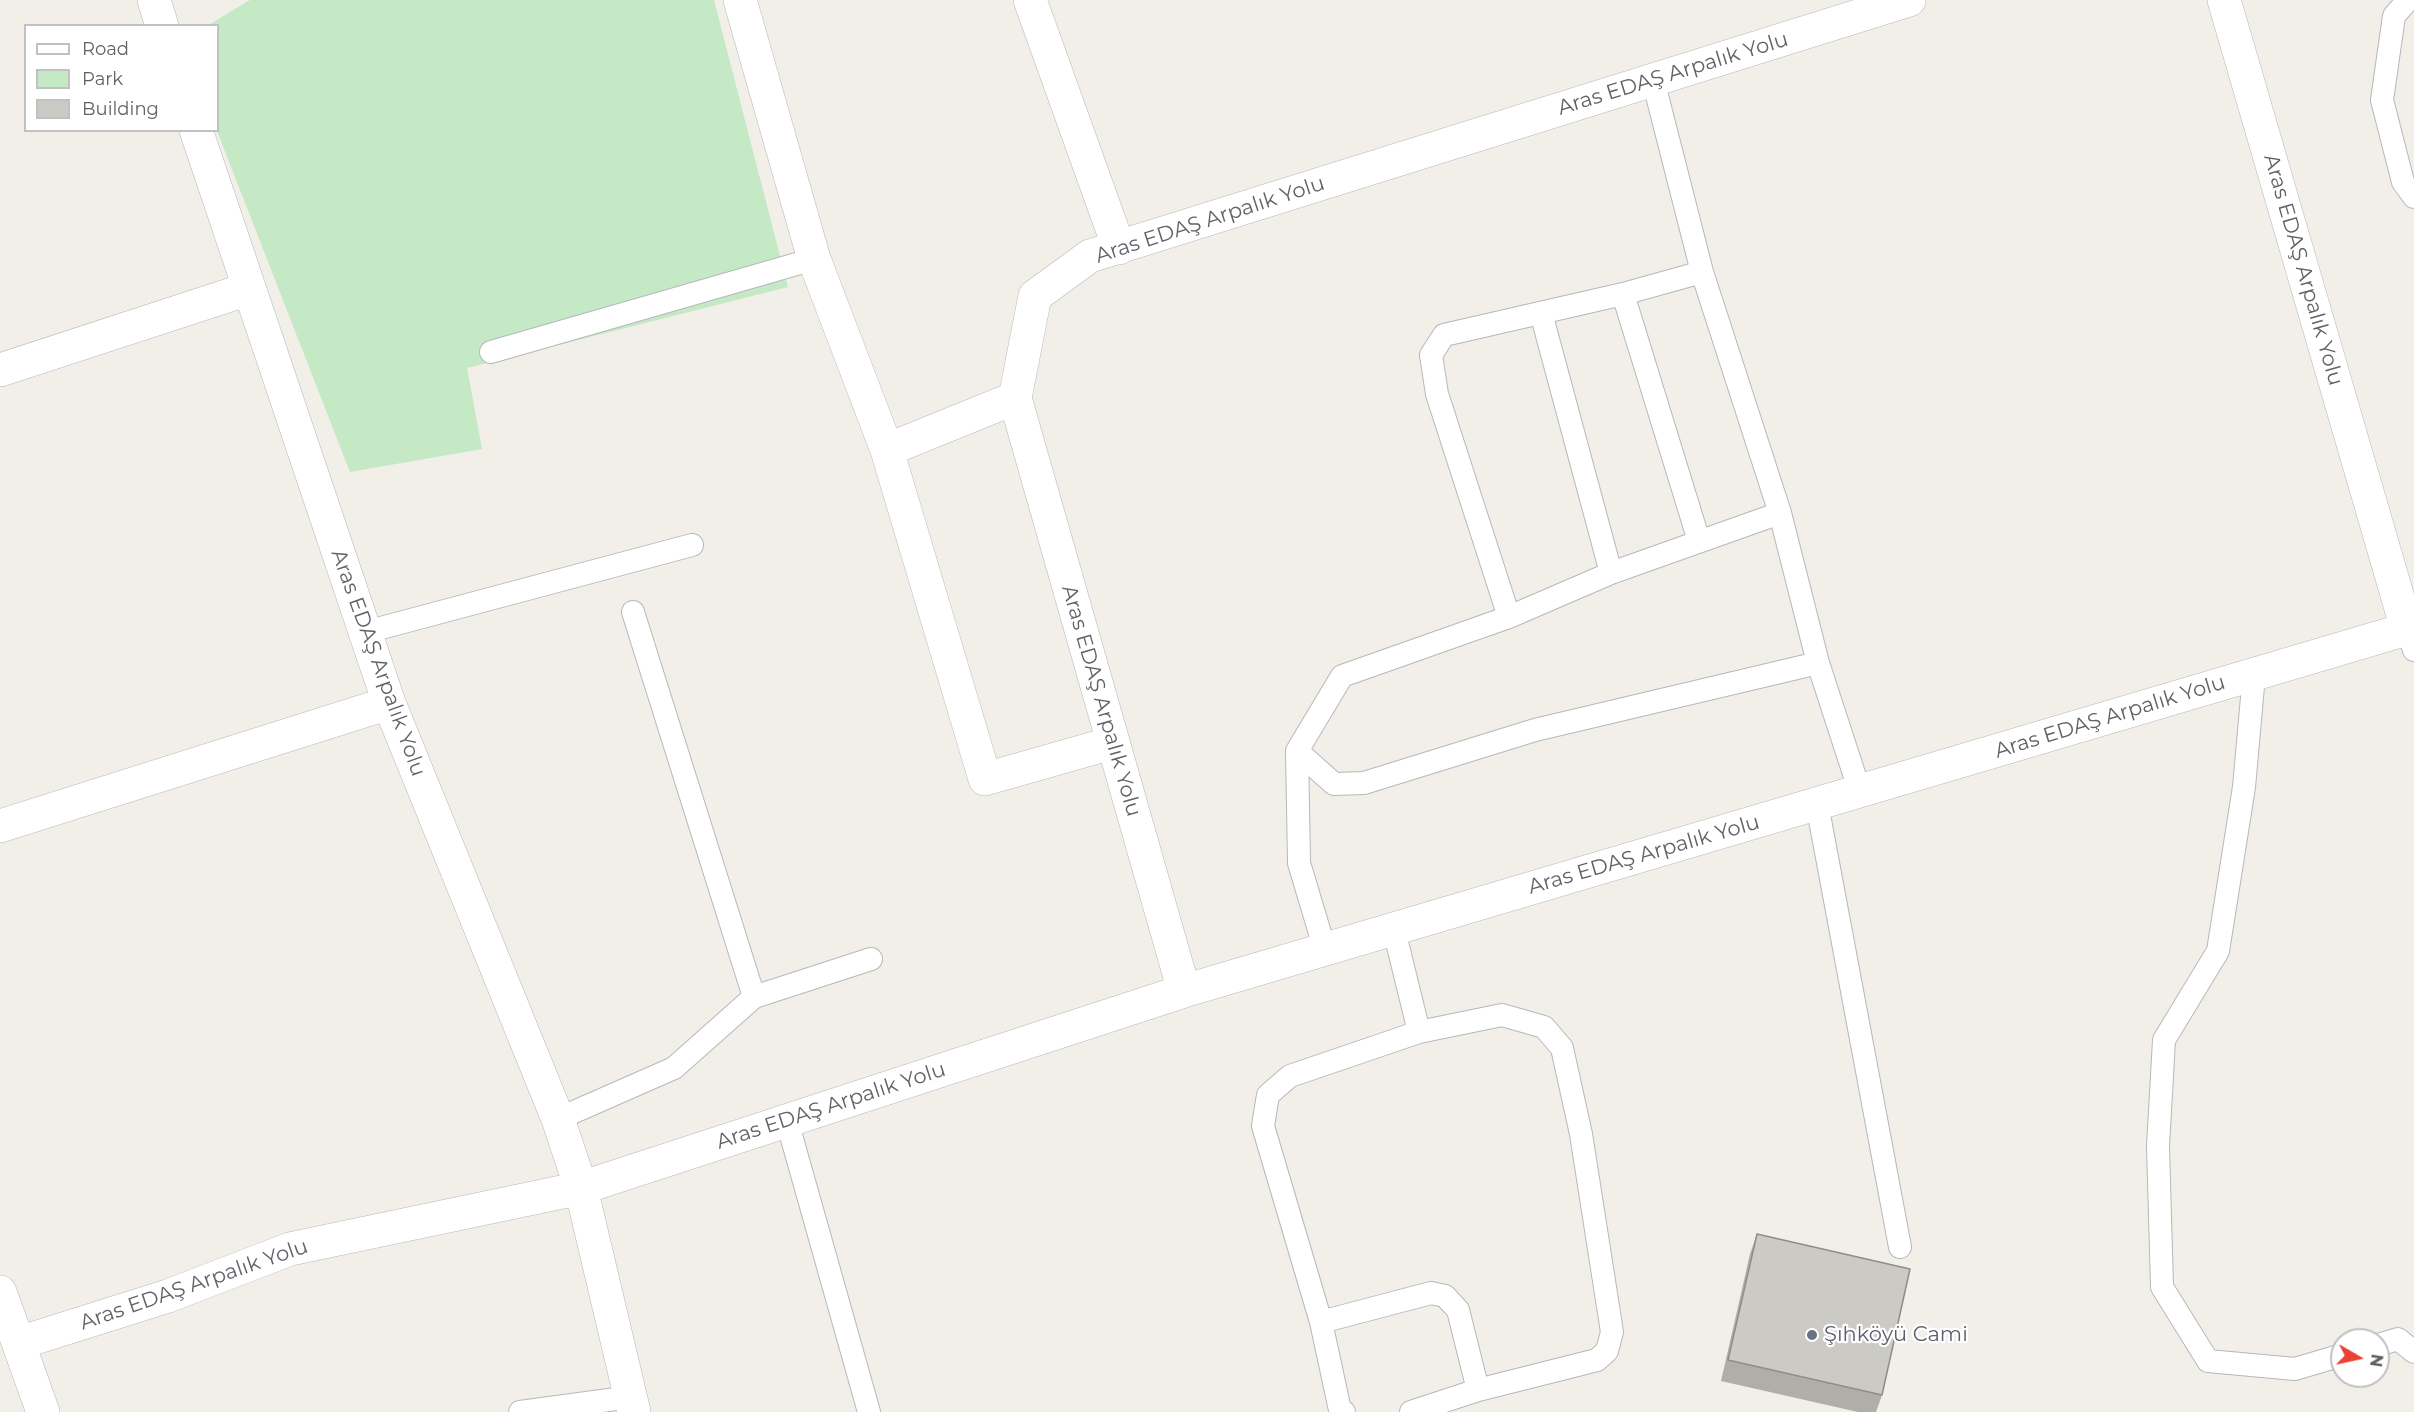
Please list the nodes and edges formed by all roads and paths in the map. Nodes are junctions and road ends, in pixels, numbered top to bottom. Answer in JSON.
{"nodes":[{"id":1,"x":154,"y":0,"type":"edge"},
{"id":2,"x":740,"y":0,"type":"edge"},
{"id":3,"x":1030,"y":0,"type":"edge"},
{"id":4,"x":1909,"y":0,"type":"edge"},
{"id":5,"x":2224,"y":0,"type":"edge"},
{"id":6,"x":2408,"y":0,"type":"edge"},
{"id":7,"x":161,"y":24,"type":"edge"},
{"id":8,"x":1653,"y":80,"type":"junction"},
{"id":9,"x":197,"y":132,"type":"edge"},
{"id":10,"x":2414,"y":197,"type":"edge"},
{"id":11,"x":1119,"y":248,"type":"junction"},
{"id":12,"x":814,"y":259,"type":"junction"},
{"id":13,"x":1702,"y":272,"type":"junction"},
{"id":14,"x":248,"y":289,"type":"junction"},
{"id":15,"x":1623,"y":294,"type":"junction"},
{"id":16,"x":1541,"y":314,"type":"junction"},
{"id":17,"x":491,"y":352,"type":"dead end"},
{"id":18,"x":0,"y":370,"type":"edge"},
{"id":19,"x":1015,"y":398,"type":"junction"},
{"id":20,"x":887,"y":450,"type":"junction"},
{"id":21,"x":1780,"y":513,"type":"junction"},
{"id":22,"x":1699,"y":542,"type":"junction"},
{"id":23,"x":692,"y":545,"type":"dead end"},
{"id":24,"x":1611,"y":573,"type":"junction"},
{"id":25,"x":633,"y":612,"type":"dead end"},
{"id":26,"x":1509,"y":617,"type":"junction"},
{"id":27,"x":366,"y":632,"type":"junction"},
{"id":28,"x":2411,"y":640,"type":"edge"},
{"id":29,"x":1818,"y":663,"type":"junction"},
{"id":30,"x":2254,"y":675,"type":"junction"},
{"id":31,"x":389,"y":703,"type":"junction"},
{"id":32,"x":1112,"y":743,"type":"junction"},
{"id":33,"x":1297,"y":751,"type":"junction"},
{"id":34,"x":1860,"y":792,"type":"junction"},
{"id":35,"x":1817,"y":804,"type":"junction"},
{"id":36,"x":0,"y":826,"type":"edge"},
{"id":37,"x":1394,"y":930,"type":"junction"},
{"id":38,"x":1325,"y":950,"type":"junction"},
{"id":39,"x":871,"y":959,"type":"dead end"},
{"id":40,"x":1184,"y":991,"type":"junction"},
{"id":41,"x":754,"y":997,"type":"junction"},
{"id":42,"x":1419,"y":1032,"type":"junction"},
{"id":43,"x":558,"y":1119,"type":"junction"},
{"id":44,"x":787,"y":1121,"type":"junction"},
{"id":45,"x":581,"y":1188,"type":"junction"},
{"id":46,"x":1900,"y":1247,"type":"dead end"},
{"id":47,"x":0,"y":1292,"type":"edge"},
{"id":48,"x":1321,"y":1322,"type":"junction"},
{"id":49,"x":2390,"y":1341,"type":"edge"},
{"id":50,"x":19,"y":1343,"type":"junction"},
{"id":51,"x":2414,"y":1352,"type":"edge"},
{"id":52,"x":2330,"y":1359,"type":"edge"},
{"id":53,"x":1478,"y":1390,"type":"junction"},
{"id":54,"x":632,"y":1405,"type":"edge"},
{"id":55,"x":43,"y":1412,"type":"edge"},
{"id":56,"x":520,"y":1412,"type":"edge"},
{"id":57,"x":869,"y":1412,"type":"edge"},
{"id":58,"x":1344,"y":1412,"type":"edge"},
{"id":59,"x":1411,"y":1412,"type":"edge"}],
"edges":[{"from":1,"to":7,"type":"street"},
{"from":2,"to":12,"type":"street"},
{"from":3,"to":11,"type":"street"},
{"from":4,"to":8,"type":"street","name":"Aras EDAŞ Arpalık Yolu"},
{"from":5,"to":28,"type":"street","name":"Aras EDAŞ Arpalık Yolu"},
{"from":6,"to":10,"type":"lane"},
{"from":8,"to":11,"type":"street","name":"Aras EDAŞ Arpalık Yolu"},
{"from":8,"to":13,"type":"lane"},
{"from":9,"to":14,"type":"street","name":"Aras EDAŞ Arpalık Yolu"},
{"from":11,"to":19,"type":"street","name":"Aras EDAŞ Arpalık Yolu"},
{"from":12,"to":17,"type":"lane"},
{"from":12,"to":20,"type":"street"},
{"from":13,"to":15,"type":"lane"},
{"from":13,"to":21,"type":"lane"},
{"from":14,"to":18,"type":"street"},
{"from":14,"to":27,"type":"street","name":"Aras EDAŞ Arpalık Yolu"},
{"from":15,"to":16,"type":"lane"},
{"from":15,"to":22,"type":"lane"},
{"from":16,"to":24,"type":"lane"},
{"from":16,"to":26,"type":"lane"},
{"from":19,"to":20,"type":"street"},
{"from":19,"to":32,"type":"street","name":"Aras EDAŞ Arpalık Yolu"},
{"from":20,"to":32,"type":"street"},
{"from":21,"to":22,"type":"lane"},
{"from":21,"to":29,"type":"lane"},
{"from":22,"to":24,"type":"lane"},
{"from":23,"to":27,"type":"lane"},
{"from":24,"to":26,"type":"lane"},
{"from":25,"to":41,"type":"lane"},
{"from":26,"to":33,"type":"lane"},
{"from":27,"to":31,"type":"street","name":"Aras EDAŞ Arpalık Yolu"},
{"from":28,"to":30,"type":"street","name":"Aras EDAŞ Arpalık Yolu"},
{"from":29,"to":33,"type":"lane"},
{"from":29,"to":34,"type":"lane"},
{"from":30,"to":34,"type":"street","name":"Aras EDAŞ Arpalık Yolu"},
{"from":30,"to":52,"type":"lane"},
{"from":31,"to":36,"type":"street"},
{"from":31,"to":43,"type":"street","name":"Aras EDAŞ Arpalık Yolu"},
{"from":32,"to":40,"type":"street","name":"Aras EDAŞ Arpalık Yolu"},
{"from":33,"to":38,"type":"lane"},
{"from":34,"to":35,"type":"street","name":"Aras EDAŞ Arpalık Yolu"},
{"from":35,"to":37,"type":"street","name":"Aras EDAŞ Arpalık Yolu"},
{"from":35,"to":46,"type":"lane"},
{"from":37,"to":38,"type":"street","name":"Aras EDAŞ Arpalık Yolu"},
{"from":37,"to":42,"type":"lane"},
{"from":38,"to":40,"type":"street","name":"Aras EDAŞ Arpalık Yolu"},
{"from":39,"to":41,"type":"lane"},
{"from":40,"to":44,"type":"street","name":"Aras EDAŞ Arpalık Yolu"},
{"from":41,"to":43,"type":"lane"},
{"from":42,"to":48,"type":"lane"},
{"from":42,"to":53,"type":"lane"},
{"from":43,"to":45,"type":"street","name":"Aras EDAŞ Arpalık Yolu"},
{"from":44,"to":45,"type":"street","name":"Aras EDAŞ Arpalık Yolu"},
{"from":44,"to":57,"type":"lane"},
{"from":45,"to":50,"type":"street","name":"Aras EDAŞ Arpalık Yolu"},
{"from":45,"to":54,"type":"street","name":"Aras EDAŞ Arpalık Yolu"},
{"from":47,"to":50,"type":"street"},
{"from":48,"to":53,"type":"lane"},
{"from":48,"to":58,"type":"lane"},
{"from":49,"to":51,"type":"lane"},
{"from":50,"to":55,"type":"street"},
{"from":53,"to":59,"type":"lane"},
{"from":54,"to":56,"type":"lane"}]}
